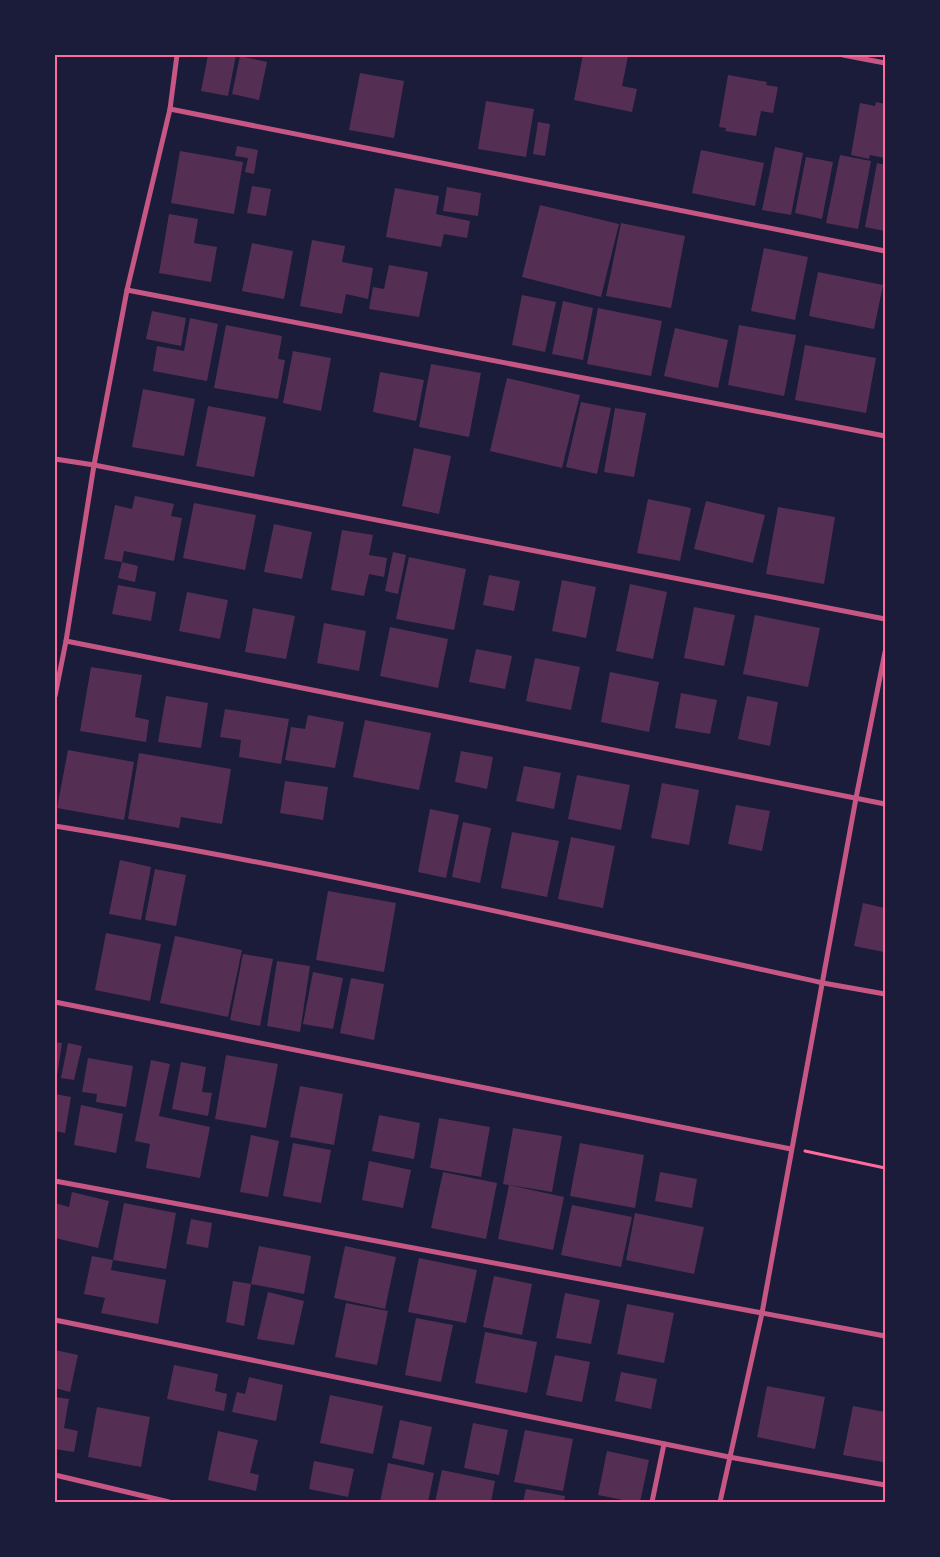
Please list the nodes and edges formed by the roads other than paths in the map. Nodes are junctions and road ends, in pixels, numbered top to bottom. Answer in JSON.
{"nodes":[{"id":1,"x":176,"y":55,"type":"edge"},
{"id":2,"x":844,"y":55,"type":"edge"},
{"id":3,"x":885,"y":63,"type":"edge"},
{"id":4,"x":170,"y":109,"type":"junction"},
{"id":5,"x":885,"y":251,"type":"edge"},
{"id":6,"x":127,"y":290,"type":"junction"},
{"id":7,"x":885,"y":436,"type":"edge"},
{"id":8,"x":55,"y":459,"type":"edge"},
{"id":9,"x":94,"y":465,"type":"junction"},
{"id":10,"x":885,"y":619,"type":"edge"},
{"id":11,"x":66,"y":641,"type":"junction"},
{"id":12,"x":885,"y":652,"type":"edge"},
{"id":13,"x":55,"y":696,"type":"edge"},
{"id":14,"x":856,"y":798,"type":"junction"},
{"id":15,"x":885,"y":804,"type":"edge"},
{"id":16,"x":55,"y":826,"type":"edge"},
{"id":17,"x":823,"y":983,"type":"junction"},
{"id":18,"x":885,"y":994,"type":"edge"},
{"id":19,"x":55,"y":1002,"type":"edge"},
{"id":20,"x":791,"y":1149,"type":"junction"},
{"id":21,"x":55,"y":1181,"type":"edge"},
{"id":22,"x":762,"y":1312,"type":"junction"},
{"id":23,"x":55,"y":1320,"type":"edge"},
{"id":24,"x":885,"y":1336,"type":"edge"},
{"id":25,"x":664,"y":1444,"type":"junction"},
{"id":26,"x":730,"y":1456,"type":"junction"},
{"id":27,"x":55,"y":1475,"type":"edge"},
{"id":28,"x":885,"y":1485,"type":"edge"},
{"id":29,"x":169,"y":1502,"type":"edge"},
{"id":30,"x":652,"y":1502,"type":"edge"},
{"id":31,"x":720,"y":1502,"type":"edge"}],
"edges":[{"from":1,"to":4,"type":"street"},
{"from":2,"to":3,"type":"street"},
{"from":4,"to":5,"type":"street"},
{"from":4,"to":6,"type":"street"},
{"from":6,"to":7,"type":"street"},
{"from":6,"to":9,"type":"street"},
{"from":8,"to":9,"type":"street"},
{"from":9,"to":10,"type":"street"},
{"from":9,"to":11,"type":"street"},
{"from":11,"to":13,"type":"street"},
{"from":11,"to":14,"type":"street"},
{"from":12,"to":14,"type":"street"},
{"from":14,"to":15,"type":"street"},
{"from":14,"to":17,"type":"street"},
{"from":16,"to":17,"type":"street"},
{"from":17,"to":18,"type":"street"},
{"from":17,"to":20,"type":"street"},
{"from":19,"to":20,"type":"street"},
{"from":20,"to":22,"type":"street"},
{"from":21,"to":22,"type":"street"},
{"from":22,"to":24,"type":"street"},
{"from":22,"to":26,"type":"street"},
{"from":23,"to":25,"type":"street"},
{"from":25,"to":26,"type":"street"},
{"from":25,"to":30,"type":"street"},
{"from":26,"to":28,"type":"street"},
{"from":26,"to":31,"type":"street"},
{"from":27,"to":29,"type":"street"}]}
